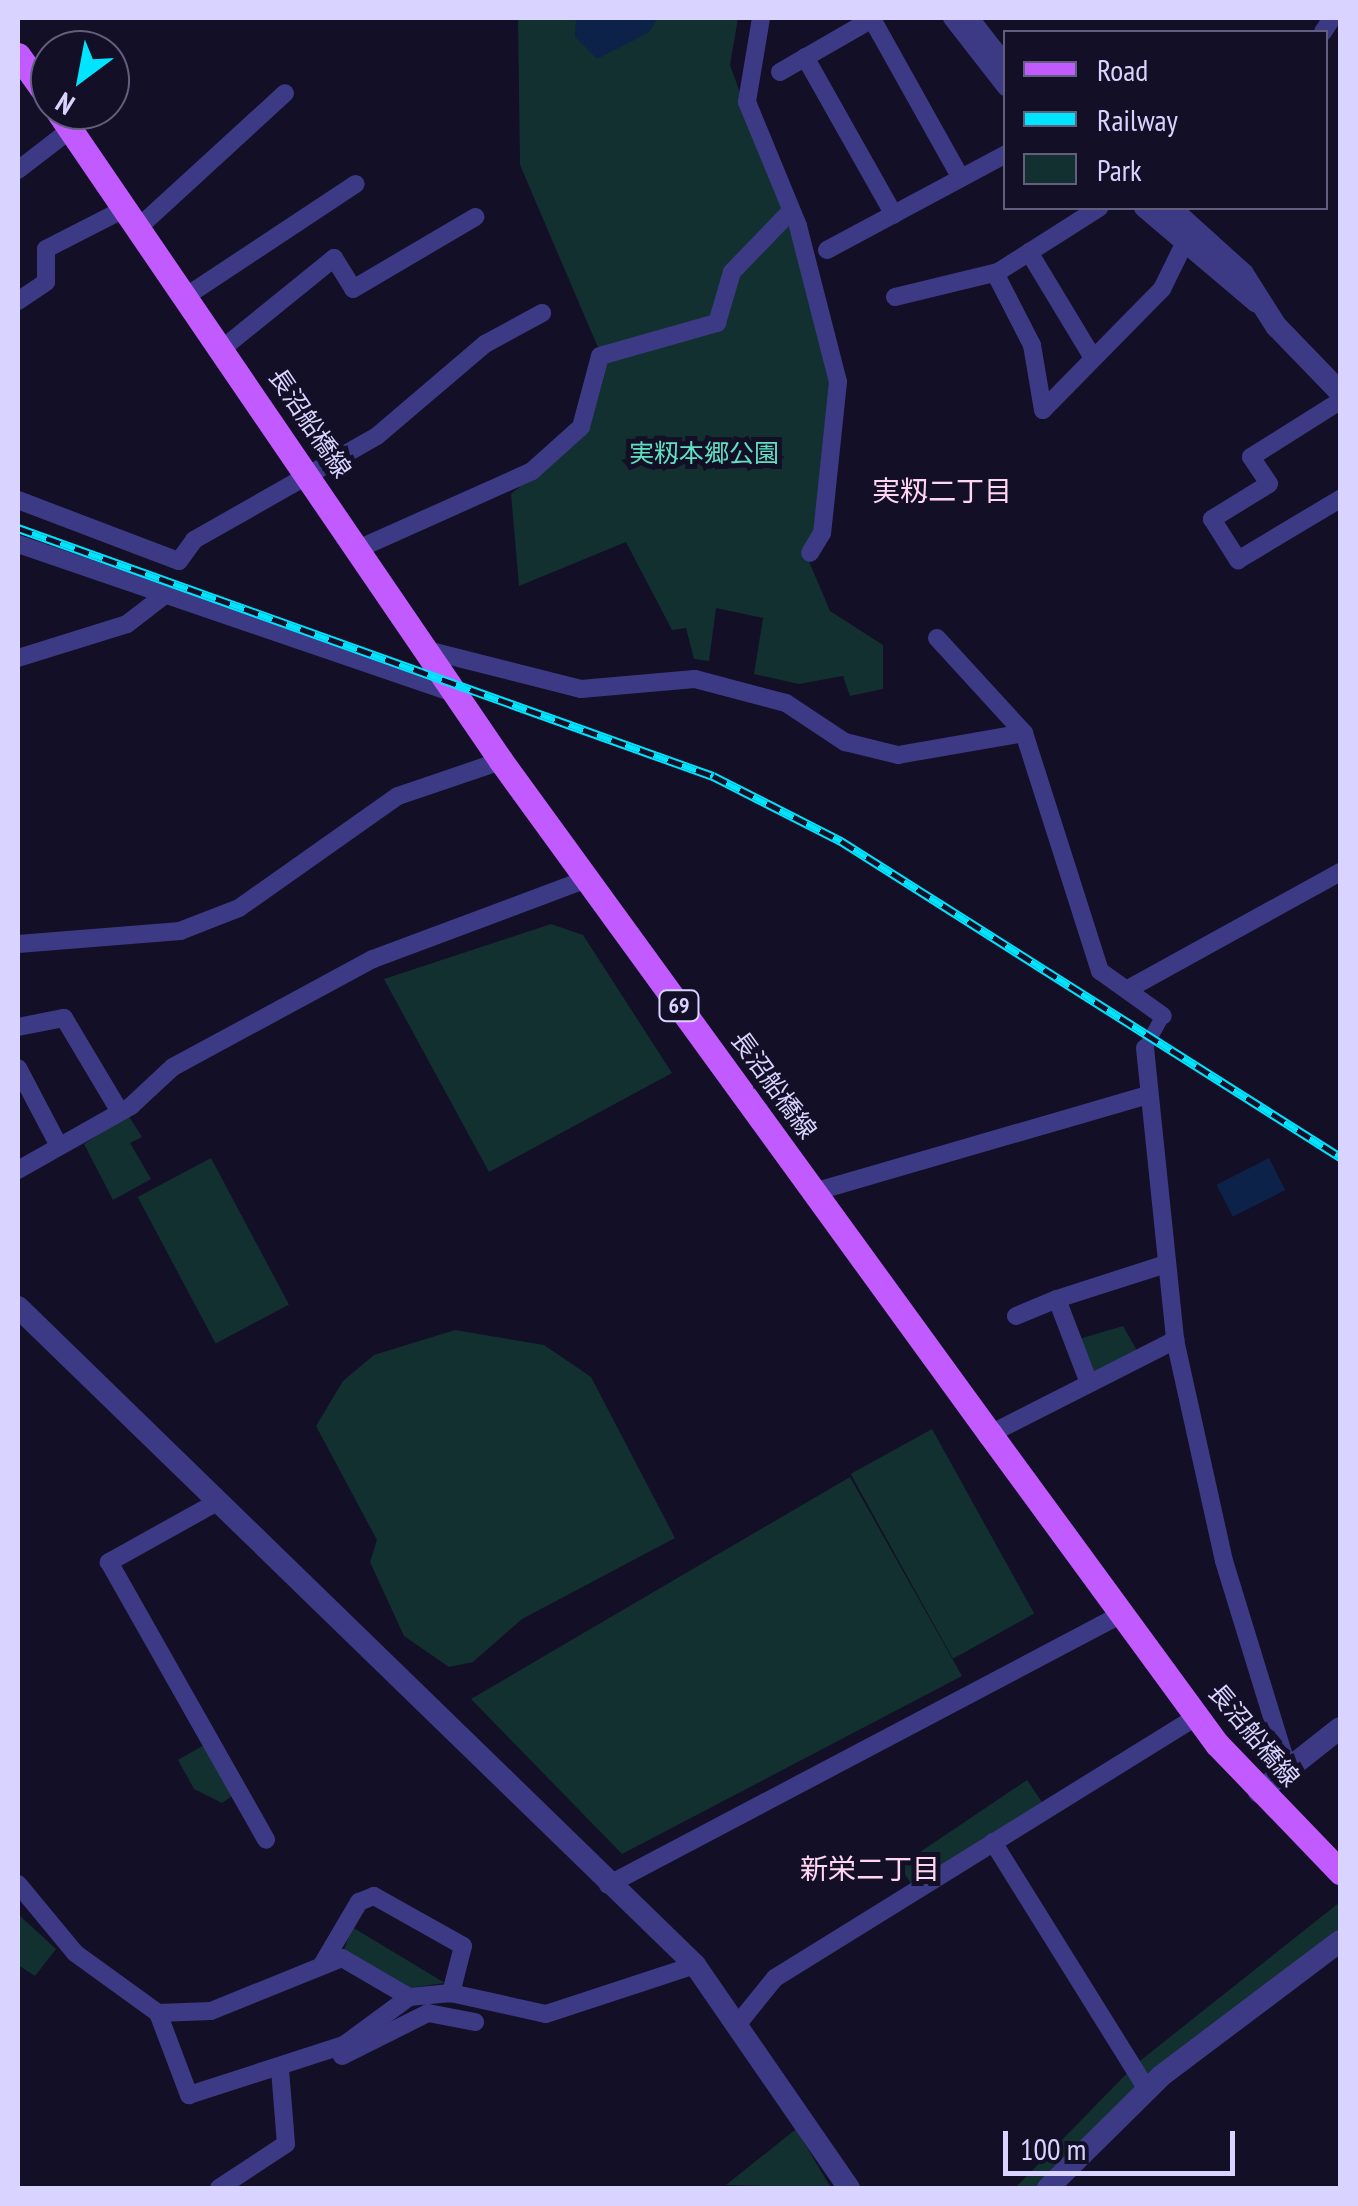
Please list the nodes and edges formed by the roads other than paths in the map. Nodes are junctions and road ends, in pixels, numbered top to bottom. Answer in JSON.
{"nodes":[{"id":1,"x":761,"y":18,"type":"edge"},
{"id":2,"x":952,"y":18,"type":"edge"},
{"id":3,"x":970,"y":18,"type":"edge"},
{"id":4,"x":805,"y":57,"type":"junction"},
{"id":5,"x":1003,"y":60,"type":"edge"},
{"id":6,"x":780,"y":72,"type":"dead end"},
{"id":7,"x":1003,"y":83,"type":"edge"},
{"id":8,"x":285,"y":94,"type":"dead end"},
{"id":9,"x":55,"y":130,"type":"edge"},
{"id":10,"x":71,"y":130,"type":"edge"},
{"id":11,"x":1003,"y":156,"type":"edge"},
{"id":12,"x":18,"y":170,"type":"edge"},
{"id":13,"x":961,"y":178,"type":"junction"},
{"id":14,"x":356,"y":184,"type":"dead end"},
{"id":15,"x":1096,"y":210,"type":"edge"},
{"id":16,"x":1145,"y":210,"type":"edge"},
{"id":17,"x":1172,"y":210,"type":"edge"},
{"id":18,"x":791,"y":211,"type":"junction"},
{"id":19,"x":894,"y":215,"type":"junction"},
{"id":20,"x":476,"y":217,"type":"dead end"},
{"id":21,"x":133,"y":218,"type":"junction"},
{"id":22,"x":1185,"y":242,"type":"junction"},
{"id":23,"x":827,"y":250,"type":"dead end"},
{"id":24,"x":1028,"y":252,"type":"junction"},
{"id":25,"x":995,"y":272,"type":"junction"},
{"id":26,"x":188,"y":296,"type":"junction"},
{"id":27,"x":895,"y":297,"type":"dead end"},
{"id":28,"x":18,"y":300,"type":"edge"},
{"id":29,"x":542,"y":313,"type":"dead end"},
{"id":30,"x":1268,"y":314,"type":"junction"},
{"id":31,"x":224,"y":348,"type":"junction"},
{"id":32,"x":1094,"y":358,"type":"junction"},
{"id":33,"x":1340,"y":392,"type":"edge"},
{"id":34,"x":1340,"y":401,"type":"edge"},
{"id":35,"x":310,"y":478,"type":"junction"},
{"id":36,"x":1340,"y":499,"type":"edge"},
{"id":37,"x":18,"y":500,"type":"edge"},
{"id":38,"x":18,"y":544,"type":"edge"},
{"id":39,"x":358,"y":550,"type":"junction"},
{"id":40,"x":810,"y":552,"type":"dead end"},
{"id":41,"x":166,"y":594,"type":"junction"},
{"id":42,"x":937,"y":638,"type":"dead end"},
{"id":43,"x":423,"y":649,"type":"junction"},
{"id":44,"x":18,"y":658,"type":"edge"},
{"id":45,"x":454,"y":693,"type":"junction"},
{"id":46,"x":1024,"y":733,"type":"junction"},
{"id":47,"x":500,"y":760,"type":"junction"},
{"id":48,"x":1340,"y":872,"type":"edge"},
{"id":49,"x":587,"y":879,"type":"junction"},
{"id":50,"x":18,"y":944,"type":"edge"},
{"id":51,"x":1130,"y":988,"type":"junction"},
{"id":52,"x":1162,"y":1016,"type":"joint"},
{"id":53,"x":18,"y":1027,"type":"edge"},
{"id":54,"x":1145,"y":1048,"type":"joint"},
{"id":55,"x":18,"y":1068,"type":"edge"},
{"id":56,"x":1146,"y":1096,"type":"junction"},
{"id":57,"x":120,"y":1112,"type":"junction"},
{"id":58,"x":59,"y":1146,"type":"junction"},
{"id":59,"x":18,"y":1170,"type":"edge"},
{"id":60,"x":814,"y":1192,"type":"junction"},
{"id":61,"x":1166,"y":1264,"type":"junction"},
{"id":62,"x":1057,"y":1299,"type":"junction"},
{"id":63,"x":18,"y":1307,"type":"edge"},
{"id":64,"x":1016,"y":1316,"type":"dead end"},
{"id":65,"x":1174,"y":1340,"type":"junction"},
{"id":66,"x":1089,"y":1383,"type":"junction"},
{"id":67,"x":990,"y":1434,"type":"junction"},
{"id":68,"x":217,"y":1502,"type":"junction"},
{"id":69,"x":1122,"y":1614,"type":"junction"},
{"id":70,"x":1197,"y":1716,"type":"junction"},
{"id":71,"x":1340,"y":1728,"type":"edge"},
{"id":72,"x":1288,"y":1769,"type":"junction"},
{"id":73,"x":1258,"y":1792,"type":"junction"},
{"id":74,"x":266,"y":1840,"type":"dead end"},
{"id":75,"x":993,"y":1842,"type":"junction"},
{"id":76,"x":1340,"y":1872,"type":"edge"},
{"id":77,"x":608,"y":1885,"type":"junction"},
{"id":78,"x":21,"y":1895,"type":"edge"},
{"id":79,"x":1340,"y":1940,"type":"edge"},
{"id":80,"x":324,"y":1963,"type":"junction"},
{"id":81,"x":696,"y":1966,"type":"junction"},
{"id":82,"x":452,"y":1993,"type":"junction"},
{"id":83,"x":409,"y":1997,"type":"junction"},
{"id":84,"x":158,"y":2013,"type":"junction"},
{"id":85,"x":742,"y":2020,"type":"junction"},
{"id":86,"x":475,"y":2022,"type":"dead end"},
{"id":87,"x":318,"y":2068,"type":"dead end"},
{"id":88,"x":280,"y":2070,"type":"junction"},
{"id":89,"x":1147,"y":2088,"type":"junction"},
{"id":90,"x":220,"y":2188,"type":"edge"},
{"id":91,"x":849,"y":2188,"type":"edge"},
{"id":92,"x":1048,"y":2188,"type":"edge"}],
"edges":[{"from":1,"to":18,"type":"street"},
{"from":2,"to":7,"type":"street"},
{"from":3,"to":5,"type":"street"},
{"from":4,"to":6,"type":"street"},
{"from":4,"to":13,"type":"street"},
{"from":4,"to":19,"type":"street"},
{"from":8,"to":21,"type":"street"},
{"from":9,"to":12,"type":"street"},
{"from":10,"to":21,"type":"main road","name":"長沼船橋線","number":"69"},
{"from":11,"to":13,"type":"street"},
{"from":13,"to":19,"type":"street"},
{"from":14,"to":26,"type":"street"},
{"from":15,"to":24,"type":"street"},
{"from":16,"to":22,"type":"street"},
{"from":17,"to":30,"type":"street"},
{"from":18,"to":39,"type":"street"},
{"from":18,"to":40,"type":"street"},
{"from":19,"to":23,"type":"street"},
{"from":20,"to":31,"type":"street"},
{"from":21,"to":26,"type":"main road","name":"長沼船橋線","number":"69"},
{"from":21,"to":28,"type":"street"},
{"from":22,"to":30,"type":"street"},
{"from":22,"to":32,"type":"street"},
{"from":24,"to":25,"type":"street"},
{"from":24,"to":32,"type":"street"},
{"from":25,"to":27,"type":"street"},
{"from":25,"to":32,"type":"street"},
{"from":26,"to":31,"type":"main road","name":"長沼船橋線","number":"69"},
{"from":29,"to":35,"type":"street"},
{"from":30,"to":33,"type":"street"},
{"from":31,"to":35,"type":"main road","name":"長沼船橋線","number":"69"},
{"from":34,"to":36,"type":"street"},
{"from":35,"to":37,"type":"street"},
{"from":35,"to":39,"type":"main road","name":"長沼船橋線","number":"69"},
{"from":38,"to":41,"type":"street"},
{"from":39,"to":43,"type":"main road","name":"長沼船橋線","number":"69"},
{"from":41,"to":44,"type":"street"},
{"from":41,"to":45,"type":"street"},
{"from":42,"to":46,"type":"street"},
{"from":43,"to":45,"type":"main road","name":"長沼船橋線","number":"69"},
{"from":43,"to":46,"type":"street"},
{"from":45,"to":47,"type":"main road","name":"長沼船橋線","number":"69"},
{"from":46,"to":51,"type":"street"},
{"from":47,"to":49,"type":"main road","name":"長沼船橋線","number":"69"},
{"from":47,"to":50,"type":"street"},
{"from":48,"to":51,"type":"street"},
{"from":49,"to":57,"type":"street"},
{"from":49,"to":60,"type":"main road","name":"長沼船橋線","number":"69"},
{"from":51,"to":52,"type":"street"},
{"from":52,"to":54,"type":"street"},
{"from":53,"to":57,"type":"street"},
{"from":54,"to":56,"type":"street"},
{"from":55,"to":58,"type":"street"},
{"from":56,"to":60,"type":"street"},
{"from":56,"to":61,"type":"street"},
{"from":57,"to":58,"type":"street"},
{"from":58,"to":59,"type":"street"},
{"from":60,"to":67,"type":"main road","name":"長沼船橋線","number":"69"},
{"from":61,"to":62,"type":"street"},
{"from":61,"to":65,"type":"street"},
{"from":62,"to":64,"type":"street"},
{"from":62,"to":66,"type":"street"},
{"from":63,"to":68,"type":"street"},
{"from":65,"to":66,"type":"street"},
{"from":65,"to":72,"type":"street"},
{"from":66,"to":67,"type":"street"},
{"from":67,"to":69,"type":"main road","name":"長沼船橋線","number":"69"},
{"from":68,"to":74,"type":"street"},
{"from":68,"to":77,"type":"street"},
{"from":69,"to":70,"type":"main road","name":"長沼船橋線","number":"69"},
{"from":69,"to":77,"type":"street"},
{"from":70,"to":73,"type":"main road","name":"長沼船橋線","number":"69"},
{"from":70,"to":75,"type":"street"},
{"from":71,"to":72,"type":"street"},
{"from":72,"to":73,"type":"street"},
{"from":73,"to":76,"type":"main road","name":"長沼船橋線","number":"69"},
{"from":75,"to":85,"type":"street"},
{"from":75,"to":89,"type":"street"},
{"from":77,"to":81,"type":"street"},
{"from":78,"to":84,"type":"street"},
{"from":79,"to":89,"type":"street"},
{"from":80,"to":82,"type":"street"},
{"from":80,"to":83,"type":"street"},
{"from":80,"to":84,"type":"street"},
{"from":81,"to":82,"type":"street"},
{"from":81,"to":85,"type":"street"},
{"from":82,"to":83,"type":"street"},
{"from":83,"to":88,"type":"street"},
{"from":84,"to":88,"type":"street"},
{"from":85,"to":91,"type":"street"},
{"from":86,"to":87,"type":"street"},
{"from":88,"to":90,"type":"street"},
{"from":89,"to":92,"type":"street"}]}
